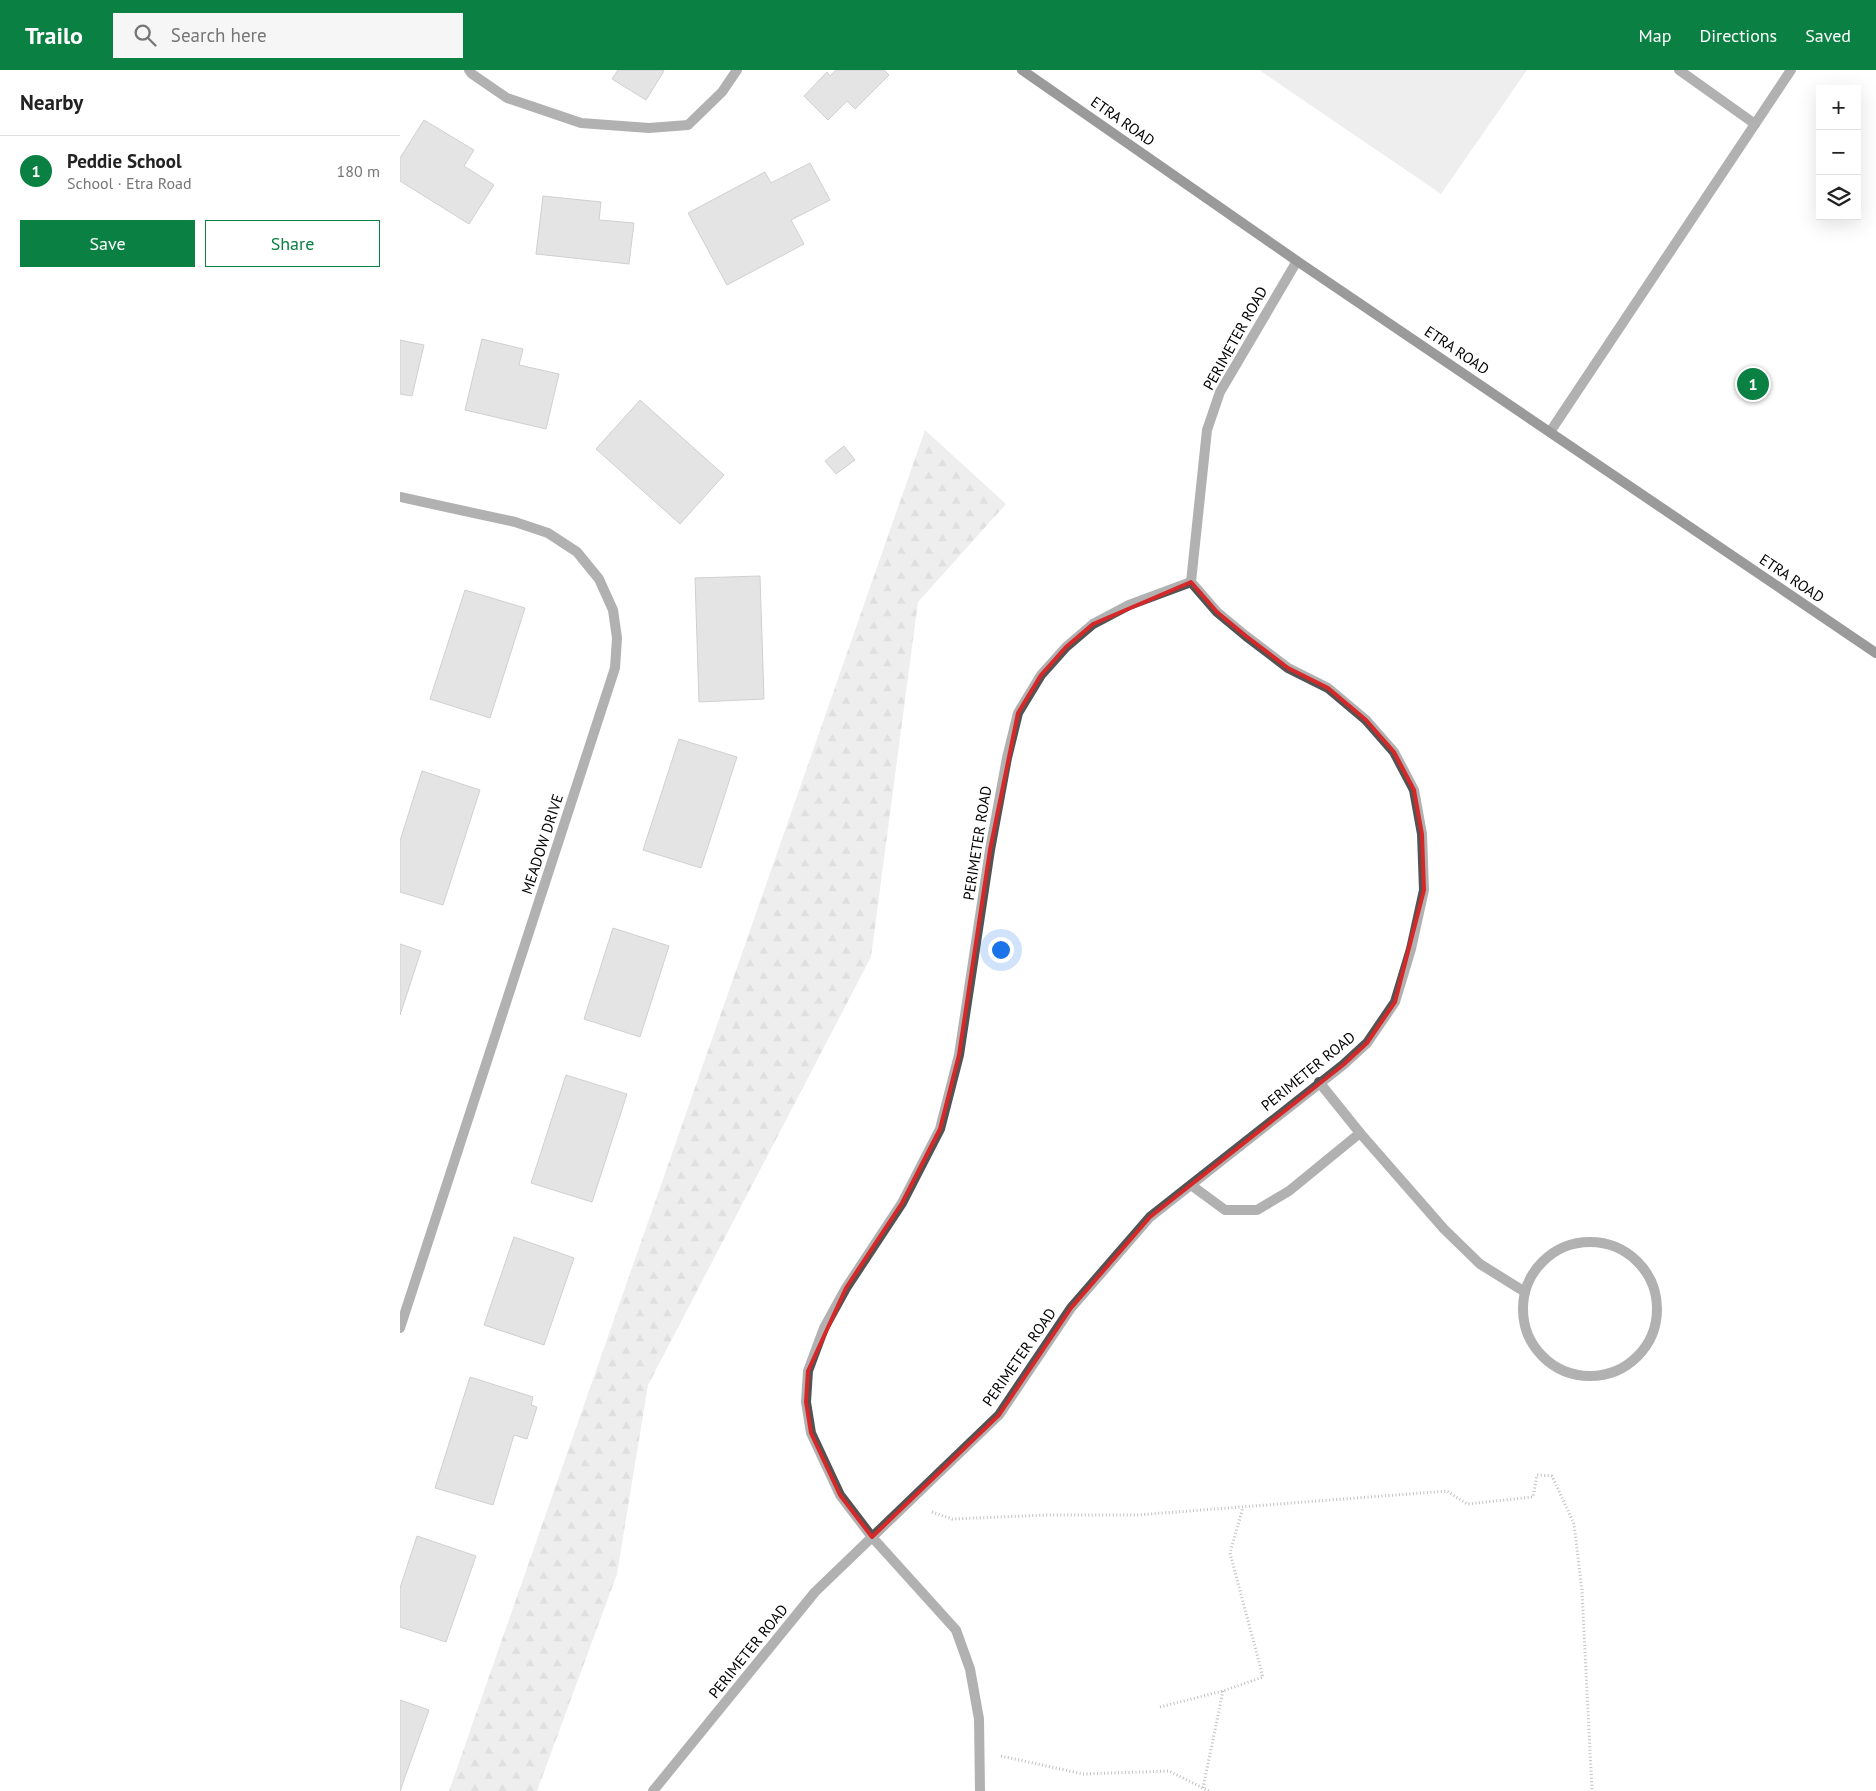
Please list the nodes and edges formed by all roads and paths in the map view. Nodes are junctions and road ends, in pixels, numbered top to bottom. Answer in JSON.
{"nodes":[{"id":1,"x":469,"y":70,"type":"edge"},
{"id":2,"x":738,"y":70,"type":"edge"},
{"id":3,"x":1022,"y":70,"type":"edge"},
{"id":4,"x":1679,"y":70,"type":"edge"},
{"id":5,"x":1791,"y":70,"type":"edge"},
{"id":6,"x":1755,"y":124,"type":"junction"},
{"id":7,"x":1297,"y":260,"type":"junction"},
{"id":8,"x":1550,"y":432,"type":"junction"},
{"id":9,"x":400,"y":498,"type":"edge"},
{"id":10,"x":1190,"y":582,"type":"junction"},
{"id":11,"x":1876,"y":653,"type":"edge"},
{"id":12,"x":1319,"y":1082,"type":"junction"},
{"id":13,"x":1360,"y":1133,"type":"junction"},
{"id":14,"x":1191,"y":1185,"type":"junction"},
{"id":15,"x":1525,"y":1292,"type":"junction"},
{"id":16,"x":400,"y":1328,"type":"edge"},
{"id":17,"x":916,"y":1496,"type":"junction"},
{"id":18,"x":1243,"y":1507,"type":"junction"},
{"id":19,"x":872,"y":1536,"type":"junction"},
{"id":20,"x":1223,"y":1691,"type":"junction"},
{"id":21,"x":1160,"y":1707,"type":"dead end"},
{"id":22,"x":979,"y":1751,"type":"junction"},
{"id":23,"x":1203,"y":1788,"type":"junction"},
{"id":24,"x":653,"y":1791,"type":"edge"},
{"id":25,"x":980,"y":1791,"type":"edge"},
{"id":26,"x":1209,"y":1791,"type":"edge"},
{"id":27,"x":1592,"y":1791,"type":"edge"}],
"edges":[{"from":1,"to":2,"type":"street"},
{"from":3,"to":7,"type":"main road","name":"ETRA ROAD"},
{"from":4,"to":6,"type":"street"},
{"from":5,"to":6,"type":"street"},
{"from":6,"to":8,"type":"street"},
{"from":7,"to":8,"type":"main road","name":"ETRA ROAD"},
{"from":7,"to":10,"type":"street","name":"PERIMETER ROAD"},
{"from":8,"to":11,"type":"main road","name":"ETRA ROAD"},
{"from":9,"to":16,"type":"street","name":"MEADOW DRIVE"},
{"from":10,"to":12,"type":"street","name":"PERIMETER ROAD"},
{"from":10,"to":19,"type":"street","name":"PERIMETER ROAD"},
{"from":12,"to":13,"type":"street"},
{"from":12,"to":14,"type":"street","name":"PERIMETER ROAD"},
{"from":13,"to":14,"type":"street"},
{"from":13,"to":15,"type":"street"},
{"from":14,"to":17,"type":"street","name":"PERIMETER ROAD"},
{"from":15,"to":15,"type":"street"},
{"from":17,"to":18,"type":"path"},
{"from":17,"to":19,"type":"street","name":"PERIMETER ROAD"},
{"from":18,"to":20,"type":"path"},
{"from":18,"to":27,"type":"path"},
{"from":19,"to":22,"type":"street","name":"PERIMETER ROAD"},
{"from":19,"to":24,"type":"street","name":"PERIMETER ROAD"},
{"from":20,"to":21,"type":"path"},
{"from":20,"to":23,"type":"path"},
{"from":22,"to":23,"type":"path"},
{"from":22,"to":25,"type":"street","name":"PERIMETER ROAD"},
{"from":23,"to":26,"type":"path"}]}
